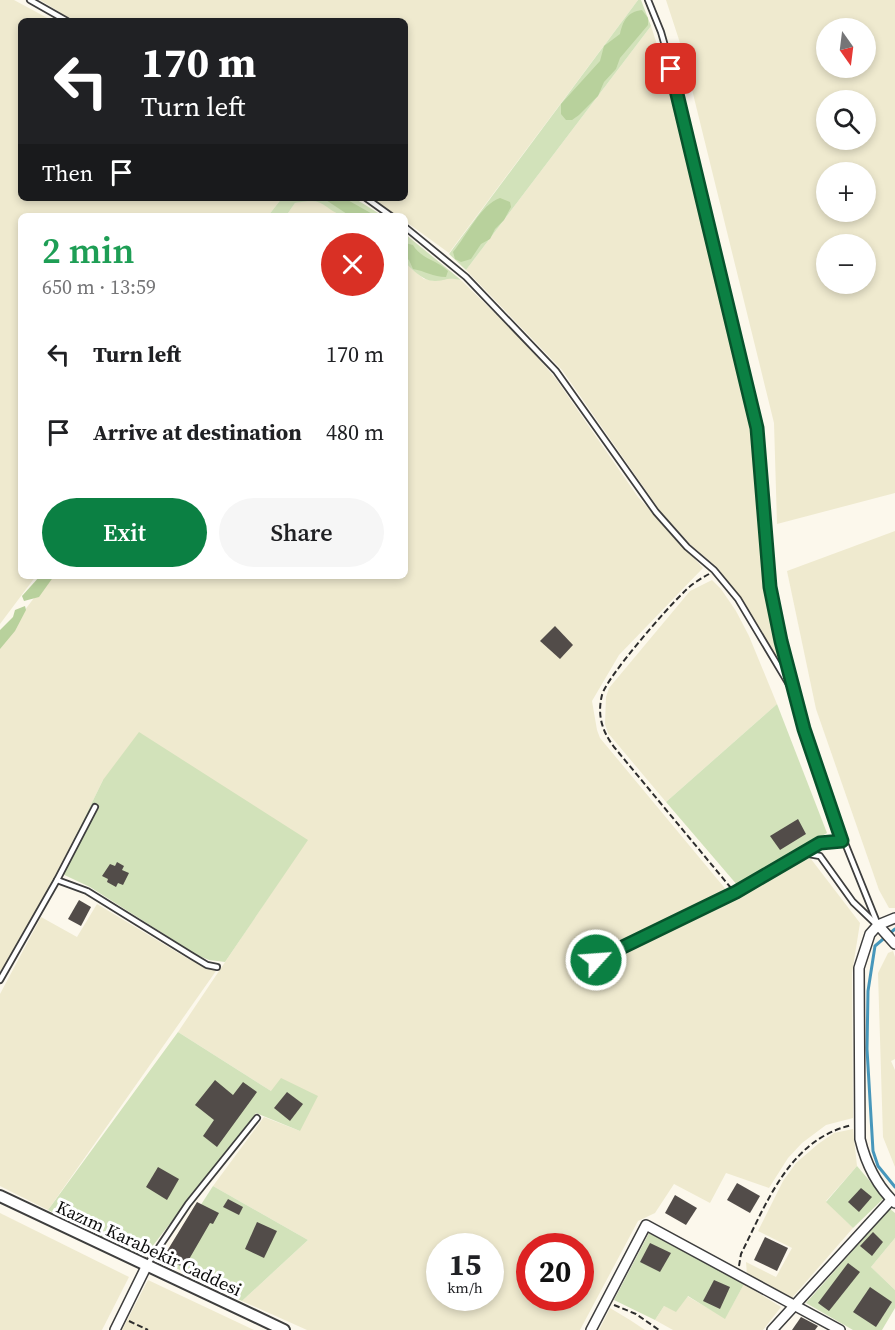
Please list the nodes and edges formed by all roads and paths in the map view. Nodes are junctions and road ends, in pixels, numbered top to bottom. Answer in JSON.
{"nodes":[{"id":1,"x":30,"y":0,"type":"edge"},
{"id":2,"x":648,"y":0,"type":"edge"},
{"id":3,"x":62,"y":18,"type":"edge"},
{"id":4,"x":370,"y":201,"type":"edge"},
{"id":5,"x":387,"y":213,"type":"edge"},
{"id":6,"x":408,"y":229,"type":"edge"},
{"id":7,"x":714,"y":570,"type":"junction"},
{"id":8,"x":793,"y":691,"type":"junction"},
{"id":9,"x":95,"y":807,"type":"dead end"},
{"id":10,"x":842,"y":841,"type":"junction"},
{"id":11,"x":803,"y":853,"type":"junction"},
{"id":12,"x":57,"y":880,"type":"junction"},
{"id":13,"x":736,"y":892,"type":"junction"},
{"id":14,"x":895,"y":918,"type":"edge"},
{"id":15,"x":880,"y":927,"type":"junction"},
{"id":16,"x":895,"y":944,"type":"edge"},
{"id":17,"x":217,"y":967,"type":"dead end"},
{"id":18,"x":576,"y":969,"type":"dead end"},
{"id":19,"x":0,"y":980,"type":"edge"},
{"id":20,"x":256,"y":1118,"type":"dead end"},
{"id":21,"x":860,"y":1123,"type":"junction"},
{"id":22,"x":0,"y":1196,"type":"edge"},
{"id":23,"x":893,"y":1201,"type":"edge"},
{"id":24,"x":147,"y":1265,"type":"junction"},
{"id":25,"x":739,"y":1276,"type":"junction"},
{"id":26,"x":606,"y":1302,"type":"junction"},
{"id":27,"x":794,"y":1305,"type":"junction"},
{"id":28,"x":122,"y":1317,"type":"junction"},
{"id":29,"x":115,"y":1330,"type":"edge"},
{"id":30,"x":148,"y":1330,"type":"edge"},
{"id":31,"x":284,"y":1330,"type":"edge"},
{"id":32,"x":591,"y":1330,"type":"edge"},
{"id":33,"x":659,"y":1330,"type":"edge"},
{"id":34,"x":772,"y":1330,"type":"edge"},
{"id":35,"x":840,"y":1330,"type":"edge"}],
"edges":[{"from":1,"to":3,"type":"lane"},
{"from":2,"to":8,"type":"lane"},
{"from":4,"to":5,"type":"lane"},
{"from":6,"to":7,"type":"lane"},
{"from":7,"to":8,"type":"lane"},
{"from":7,"to":13,"type":"path"},
{"from":8,"to":10,"type":"lane"},
{"from":9,"to":12,"type":"lane"},
{"from":10,"to":11,"type":"lane"},
{"from":10,"to":15,"type":"lane"},
{"from":11,"to":13,"type":"lane"},
{"from":11,"to":15,"type":"lane"},
{"from":12,"to":17,"type":"lane"},
{"from":12,"to":19,"type":"lane"},
{"from":13,"to":18,"type":"lane"},
{"from":14,"to":15,"type":"street"},
{"from":15,"to":16,"type":"street"},
{"from":15,"to":21,"type":"street"},
{"from":20,"to":24,"type":"lane"},
{"from":21,"to":23,"type":"street"},
{"from":21,"to":25,"type":"path"},
{"from":22,"to":24,"type":"street","name":"Kazım Karabekir Caddesi"},
{"from":23,"to":27,"type":"street"},
{"from":24,"to":28,"type":"street"},
{"from":24,"to":31,"type":"street","name":"Kazım Karabekir Caddesi"},
{"from":25,"to":26,"type":"street"},
{"from":25,"to":27,"type":"street"},
{"from":26,"to":32,"type":"street"},
{"from":26,"to":33,"type":"path"},
{"from":27,"to":34,"type":"street"},
{"from":27,"to":35,"type":"street"},
{"from":28,"to":29,"type":"street"},
{"from":28,"to":30,"type":"path"}]}
